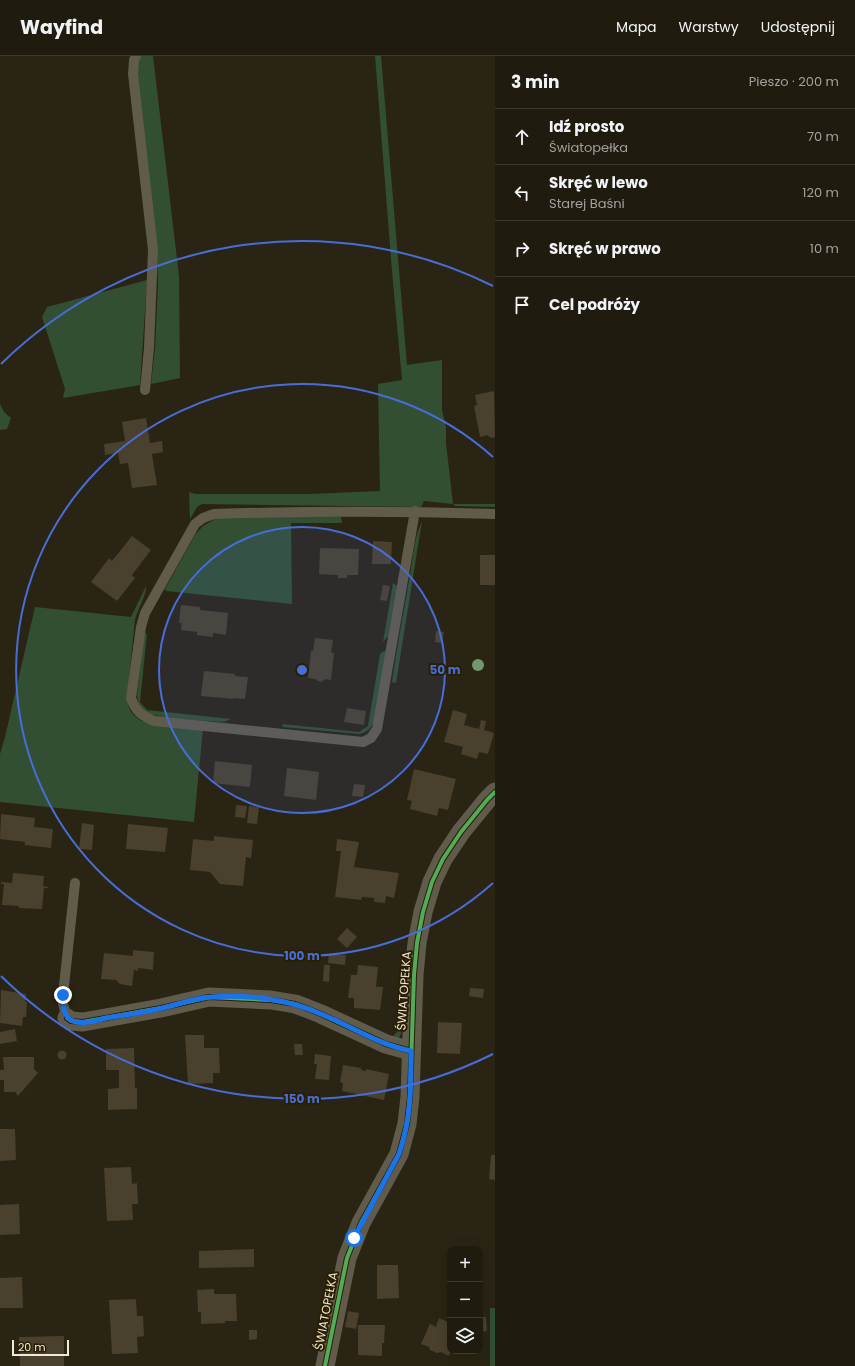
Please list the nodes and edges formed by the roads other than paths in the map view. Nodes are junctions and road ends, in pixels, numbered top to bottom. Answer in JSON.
{"nodes":[{"id":1,"x":136,"y":56,"type":"edge"},
{"id":2,"x":145,"y":390,"type":"dead end"},
{"id":3,"x":415,"y":511,"type":"junction"},
{"id":4,"x":495,"y":514,"type":"edge"},
{"id":5,"x":495,"y":792,"type":"edge"},
{"id":6,"x":75,"y":883,"type":"dead end"},
{"id":7,"x":67,"y":1018,"type":"joint"},
{"id":8,"x":411,"y":1051,"type":"junction"},
{"id":9,"x":325,"y":1366,"type":"edge"}],
"edges":[{"from":1,"to":2,"type":"lane"},
{"from":3,"to":3,"type":"lane"},
{"from":3,"to":4,"type":"lane"},
{"from":5,"to":8,"type":"street","name":"ŚWIATOPEŁKA"},
{"from":6,"to":7,"type":"lane"},
{"from":7,"to":8,"type":"street"},
{"from":8,"to":9,"type":"street","name":"ŚWIATOPEŁKA"}]}
